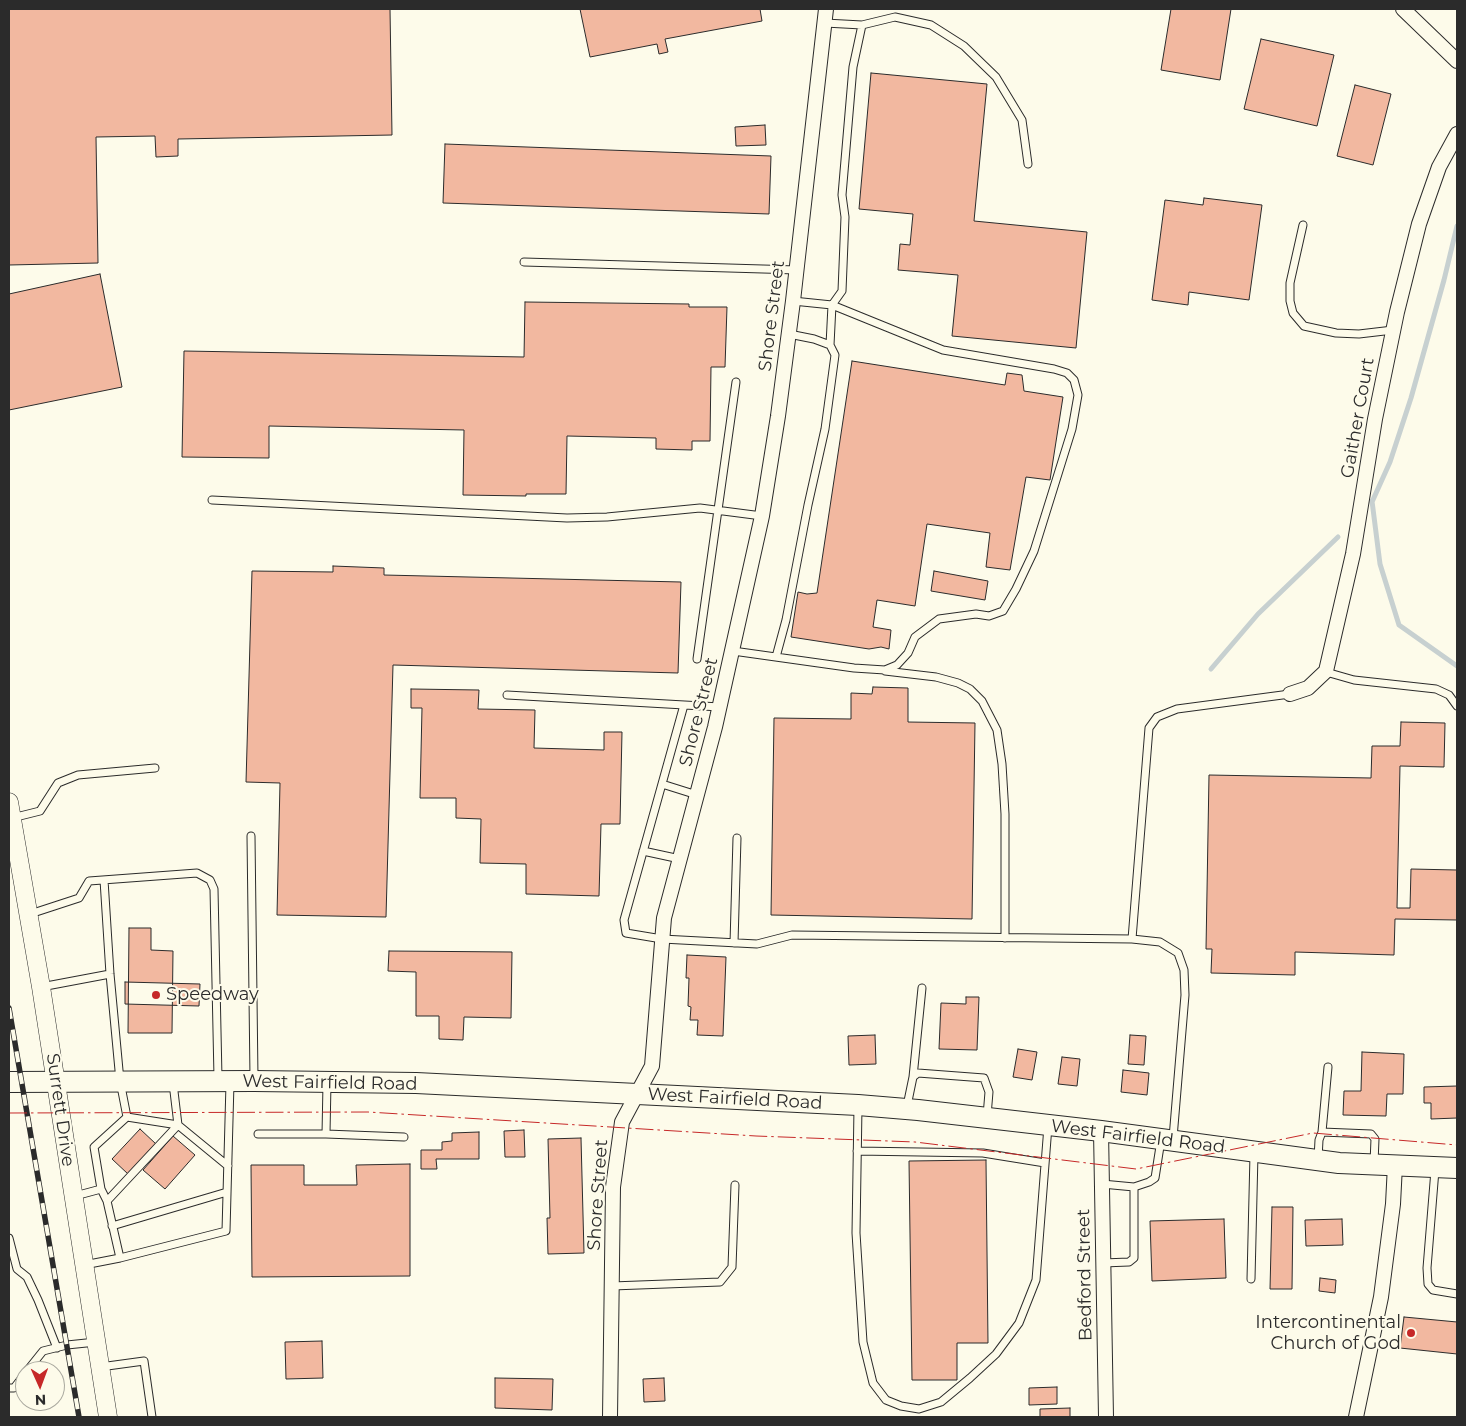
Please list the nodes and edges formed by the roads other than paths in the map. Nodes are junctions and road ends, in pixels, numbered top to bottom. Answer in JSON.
{"nodes":[{"id":1,"x":826,"y":9,"type":"edge"},
{"id":2,"x":1409,"y":11,"type":"edge"},
{"id":3,"x":824,"y":23,"type":"junction"},
{"id":4,"x":862,"y":25,"type":"junction"},
{"id":5,"x":1457,"y":62,"type":"edge"},
{"id":6,"x":1457,"y":134,"type":"edge"},
{"id":7,"x":1028,"y":164,"type":"dead end"},
{"id":8,"x":1303,"y":224,"type":"dead end"},
{"id":9,"x":524,"y":262,"type":"dead end"},
{"id":10,"x":797,"y":270,"type":"junction"},
{"id":11,"x":793,"y":301,"type":"junction"},
{"id":12,"x":832,"y":305,"type":"junction"},
{"id":13,"x":1393,"y":330,"type":"junction"},
{"id":14,"x":789,"y":334,"type":"junction"},
{"id":15,"x":830,"y":345,"type":"junction"},
{"id":16,"x":736,"y":382,"type":"dead end"},
{"id":17,"x":212,"y":500,"type":"dead end"},
{"id":18,"x":717,"y":510,"type":"junction"},
{"id":19,"x":762,"y":516,"type":"junction"},
{"id":20,"x":733,"y":651,"type":"junction"},
{"id":21,"x":776,"y":657,"type":"junction"},
{"id":22,"x":697,"y":659,"type":"dead end"},
{"id":23,"x":885,"y":670,"type":"junction"},
{"id":24,"x":1326,"y":672,"type":"junction"},
{"id":25,"x":1290,"y":694,"type":"joint"},
{"id":26,"x":507,"y":695,"type":"dead end"},
{"id":27,"x":684,"y":705,"type":"junction"},
{"id":28,"x":1457,"y":706,"type":"edge"},
{"id":29,"x":720,"y":707,"type":"junction"},
{"id":30,"x":156,"y":768,"type":"dead end"},
{"id":31,"x":662,"y":784,"type":"junction"},
{"id":32,"x":697,"y":794,"type":"junction"},
{"id":33,"x":10,"y":810,"type":"edge"},
{"id":34,"x":251,"y":836,"type":"dead end"},
{"id":35,"x":737,"y":838,"type":"dead end"},
{"id":36,"x":643,"y":851,"type":"junction"},
{"id":37,"x":680,"y":859,"type":"junction"},
{"id":38,"x":104,"y":880,"type":"junction"},
{"id":39,"x":28,"y":915,"type":"junction"},
{"id":40,"x":1005,"y":938,"type":"junction"},
{"id":41,"x":662,"y":940,"type":"junction"},
{"id":42,"x":1132,"y":940,"type":"junction"},
{"id":43,"x":734,"y":942,"type":"junction"},
{"id":44,"x":110,"y":974,"type":"junction"},
{"id":45,"x":41,"y":987,"type":"junction"},
{"id":46,"x":922,"y":988,"type":"dead end"},
{"id":47,"x":1328,"y":1066,"type":"dead end"},
{"id":48,"x":913,"y":1077,"type":"junction"},
{"id":49,"x":120,"y":1081,"type":"junction"},
{"id":50,"x":173,"y":1081,"type":"junction"},
{"id":51,"x":224,"y":1081,"type":"junction"},
{"id":52,"x":254,"y":1081,"type":"junction"},
{"id":53,"x":9,"y":1082,"type":"edge"},
{"id":54,"x":56,"y":1082,"type":"junction"},
{"id":55,"x":327,"y":1082,"type":"junction"},
{"id":56,"x":637,"y":1094,"type":"junction"},
{"id":57,"x":858,"y":1105,"type":"junction"},
{"id":58,"x":907,"y":1109,"type":"junction"},
{"id":59,"x":127,"y":1117,"type":"junction"},
{"id":60,"x":987,"y":1118,"type":"junction"},
{"id":61,"x":178,"y":1125,"type":"junction"},
{"id":62,"x":1048,"y":1125,"type":"junction"},
{"id":63,"x":1101,"y":1132,"type":"junction"},
{"id":64,"x":1322,"y":1132,"type":"junction"},
{"id":65,"x":258,"y":1134,"type":"dead end"},
{"id":66,"x":326,"y":1134,"type":"junction"},
{"id":67,"x":404,"y":1137,"type":"dead end"},
{"id":68,"x":1167,"y":1140,"type":"junction"},
{"id":69,"x":858,"y":1151,"type":"junction"},
{"id":70,"x":1254,"y":1152,"type":"junction"},
{"id":71,"x":1318,"y":1160,"type":"junction"},
{"id":72,"x":1045,"y":1163,"type":"junction"},
{"id":73,"x":1374,"y":1164,"type":"junction"},
{"id":74,"x":1395,"y":1165,"type":"junction"},
{"id":75,"x":228,"y":1166,"type":"junction"},
{"id":76,"x":1436,"y":1167,"type":"junction"},
{"id":77,"x":1457,"y":1168,"type":"edge"},
{"id":78,"x":1102,"y":1184,"type":"junction"},
{"id":79,"x":735,"y":1185,"type":"dead end"},
{"id":80,"x":1134,"y":1187,"type":"junction"},
{"id":81,"x":101,"y":1189,"type":"junction"},
{"id":82,"x":228,"y":1192,"type":"junction"},
{"id":83,"x":73,"y":1197,"type":"junction"},
{"id":84,"x":107,"y":1201,"type":"junction"},
{"id":85,"x":112,"y":1226,"type":"junction"},
{"id":86,"x":9,"y":1238,"type":"edge"},
{"id":87,"x":120,"y":1258,"type":"junction"},
{"id":88,"x":1103,"y":1264,"type":"junction"},
{"id":89,"x":84,"y":1265,"type":"junction"},
{"id":90,"x":13,"y":1270,"type":"edge"},
{"id":91,"x":1251,"y":1279,"type":"dead end"},
{"id":92,"x":612,"y":1286,"type":"junction"},
{"id":93,"x":1457,"y":1294,"type":"edge"},
{"id":94,"x":96,"y":1342,"type":"junction"},
{"id":95,"x":57,"y":1348,"type":"junction"},
{"id":96,"x":35,"y":1361,"type":"edge"},
{"id":97,"x":100,"y":1367,"type":"junction"},
{"id":98,"x":108,"y":1417,"type":"edge"},
{"id":99,"x":152,"y":1417,"type":"edge"},
{"id":100,"x":610,"y":1417,"type":"edge"},
{"id":101,"x":1106,"y":1417,"type":"edge"},
{"id":102,"x":1356,"y":1417,"type":"edge"}],
"edges":[{"from":1,"to":3,"type":"street","name":"Shore Street"},
{"from":2,"to":5,"type":"street"},
{"from":3,"to":4,"type":"lane"},
{"from":3,"to":10,"type":"street","name":"Shore Street"},
{"from":4,"to":7,"type":"lane"},
{"from":4,"to":12,"type":"lane"},
{"from":6,"to":13,"type":"street","name":"Gaither Court"},
{"from":8,"to":13,"type":"lane"},
{"from":9,"to":10,"type":"lane"},
{"from":10,"to":11,"type":"street","name":"Shore Street"},
{"from":11,"to":12,"type":"lane"},
{"from":11,"to":14,"type":"street","name":"Shore Street"},
{"from":12,"to":15,"type":"lane"},
{"from":12,"to":23,"type":"lane"},
{"from":13,"to":24,"type":"street","name":"Gaither Court"},
{"from":14,"to":15,"type":"lane"},
{"from":14,"to":19,"type":"street","name":"Shore Street"},
{"from":15,"to":21,"type":"lane"},
{"from":16,"to":18,"type":"lane"},
{"from":17,"to":18,"type":"lane"},
{"from":18,"to":19,"type":"lane"},
{"from":18,"to":22,"type":"lane"},
{"from":19,"to":20,"type":"street","name":"Shore Street"},
{"from":20,"to":21,"type":"lane"},
{"from":20,"to":29,"type":"street","name":"Shore Street"},
{"from":21,"to":23,"type":"lane"},
{"from":23,"to":40,"type":"lane"},
{"from":24,"to":25,"type":"street"},
{"from":24,"to":28,"type":"lane"},
{"from":25,"to":42,"type":"lane"},
{"from":26,"to":27,"type":"lane"},
{"from":27,"to":29,"type":"lane"},
{"from":27,"to":31,"type":"lane"},
{"from":29,"to":32,"type":"street","name":"Shore Street"},
{"from":30,"to":33,"type":"lane"},
{"from":31,"to":32,"type":"lane"},
{"from":31,"to":36,"type":"lane"},
{"from":32,"to":37,"type":"street","name":"Shore Street"},
{"from":33,"to":39,"type":"street","name":"Surrett Drive"},
{"from":34,"to":52,"type":"lane"},
{"from":35,"to":43,"type":"lane"},
{"from":36,"to":37,"type":"lane"},
{"from":36,"to":41,"type":"lane"},
{"from":37,"to":41,"type":"street","name":"Shore Street"},
{"from":38,"to":39,"type":"lane"},
{"from":38,"to":44,"type":"lane"},
{"from":38,"to":51,"type":"lane"},
{"from":39,"to":45,"type":"street","name":"Surrett Drive"},
{"from":40,"to":42,"type":"lane"},
{"from":40,"to":43,"type":"lane"},
{"from":41,"to":43,"type":"lane"},
{"from":41,"to":56,"type":"street","name":"Shore Street"},
{"from":42,"to":68,"type":"lane"},
{"from":44,"to":45,"type":"lane"},
{"from":44,"to":49,"type":"lane"},
{"from":45,"to":54,"type":"street","name":"Surrett Drive"},
{"from":46,"to":48,"type":"lane"},
{"from":47,"to":64,"type":"lane"},
{"from":48,"to":58,"type":"lane"},
{"from":48,"to":60,"type":"lane"},
{"from":49,"to":50,"type":"main road","name":"West Fairfield Road"},
{"from":49,"to":54,"type":"main road","name":"West Fairfield Road"},
{"from":49,"to":59,"type":"lane"},
{"from":50,"to":51,"type":"main road","name":"West Fairfield Road"},
{"from":50,"to":61,"type":"lane"},
{"from":51,"to":52,"type":"main road","name":"West Fairfield Road"},
{"from":51,"to":75,"type":"lane"},
{"from":52,"to":55,"type":"main road","name":"West Fairfield Road"},
{"from":53,"to":54,"type":"main road","name":"West Fairfield Road"},
{"from":54,"to":83,"type":"street","name":"Surrett Drive"},
{"from":55,"to":56,"type":"main road","name":"West Fairfield Road"},
{"from":55,"to":66,"type":"lane"},
{"from":56,"to":57,"type":"main road","name":"West Fairfield Road"},
{"from":56,"to":92,"type":"street","name":"Shore Street"},
{"from":57,"to":58,"type":"main road","name":"West Fairfield Road"},
{"from":57,"to":69,"type":"lane"},
{"from":58,"to":60,"type":"main road","name":"West Fairfield Road"},
{"from":59,"to":61,"type":"lane"},
{"from":59,"to":81,"type":"lane"},
{"from":60,"to":62,"type":"main road","name":"West Fairfield Road"},
{"from":61,"to":75,"type":"lane"},
{"from":61,"to":84,"type":"lane"},
{"from":62,"to":63,"type":"main road","name":"West Fairfield Road"},
{"from":62,"to":72,"type":"lane"},
{"from":63,"to":68,"type":"main road","name":"West Fairfield Road"},
{"from":63,"to":78,"type":"street","name":"Bedford Street"},
{"from":64,"to":71,"type":"lane"},
{"from":64,"to":73,"type":"lane"},
{"from":65,"to":66,"type":"lane"},
{"from":66,"to":67,"type":"lane"},
{"from":68,"to":70,"type":"main road","name":"West Fairfield Road"},
{"from":68,"to":80,"type":"lane"},
{"from":69,"to":72,"type":"lane"},
{"from":69,"to":72,"type":"lane"},
{"from":70,"to":71,"type":"main road","name":"West Fairfield Road"},
{"from":70,"to":91,"type":"lane"},
{"from":71,"to":73,"type":"main road","name":"West Fairfield Road"},
{"from":73,"to":74,"type":"main road","name":"West Fairfield Road"},
{"from":74,"to":76,"type":"main road","name":"West Fairfield Road"},
{"from":74,"to":102,"type":"street"},
{"from":75,"to":82,"type":"lane"},
{"from":76,"to":77,"type":"main road","name":"West Fairfield Road"},
{"from":76,"to":93,"type":"lane"},
{"from":78,"to":80,"type":"lane"},
{"from":78,"to":88,"type":"street","name":"Bedford Street"},
{"from":79,"to":92,"type":"lane"},
{"from":80,"to":88,"type":"lane"},
{"from":81,"to":83,"type":"lane"},
{"from":81,"to":84,"type":"lane"},
{"from":82,"to":85,"type":"lane"},
{"from":82,"to":87,"type":"lane"},
{"from":83,"to":89,"type":"street","name":"Surrett Drive"},
{"from":84,"to":85,"type":"lane"},
{"from":85,"to":87,"type":"lane"},
{"from":86,"to":90,"type":"lane"},
{"from":87,"to":89,"type":"lane"},
{"from":88,"to":101,"type":"street","name":"Bedford Street"},
{"from":89,"to":94,"type":"street","name":"Surrett Drive"},
{"from":90,"to":95,"type":"lane"},
{"from":92,"to":100,"type":"street","name":"Shore Street"},
{"from":94,"to":95,"type":"lane"},
{"from":94,"to":97,"type":"street","name":"Surrett Drive"},
{"from":95,"to":96,"type":"lane"},
{"from":97,"to":98,"type":"street","name":"Surrett Drive"},
{"from":97,"to":99,"type":"lane"}]}
